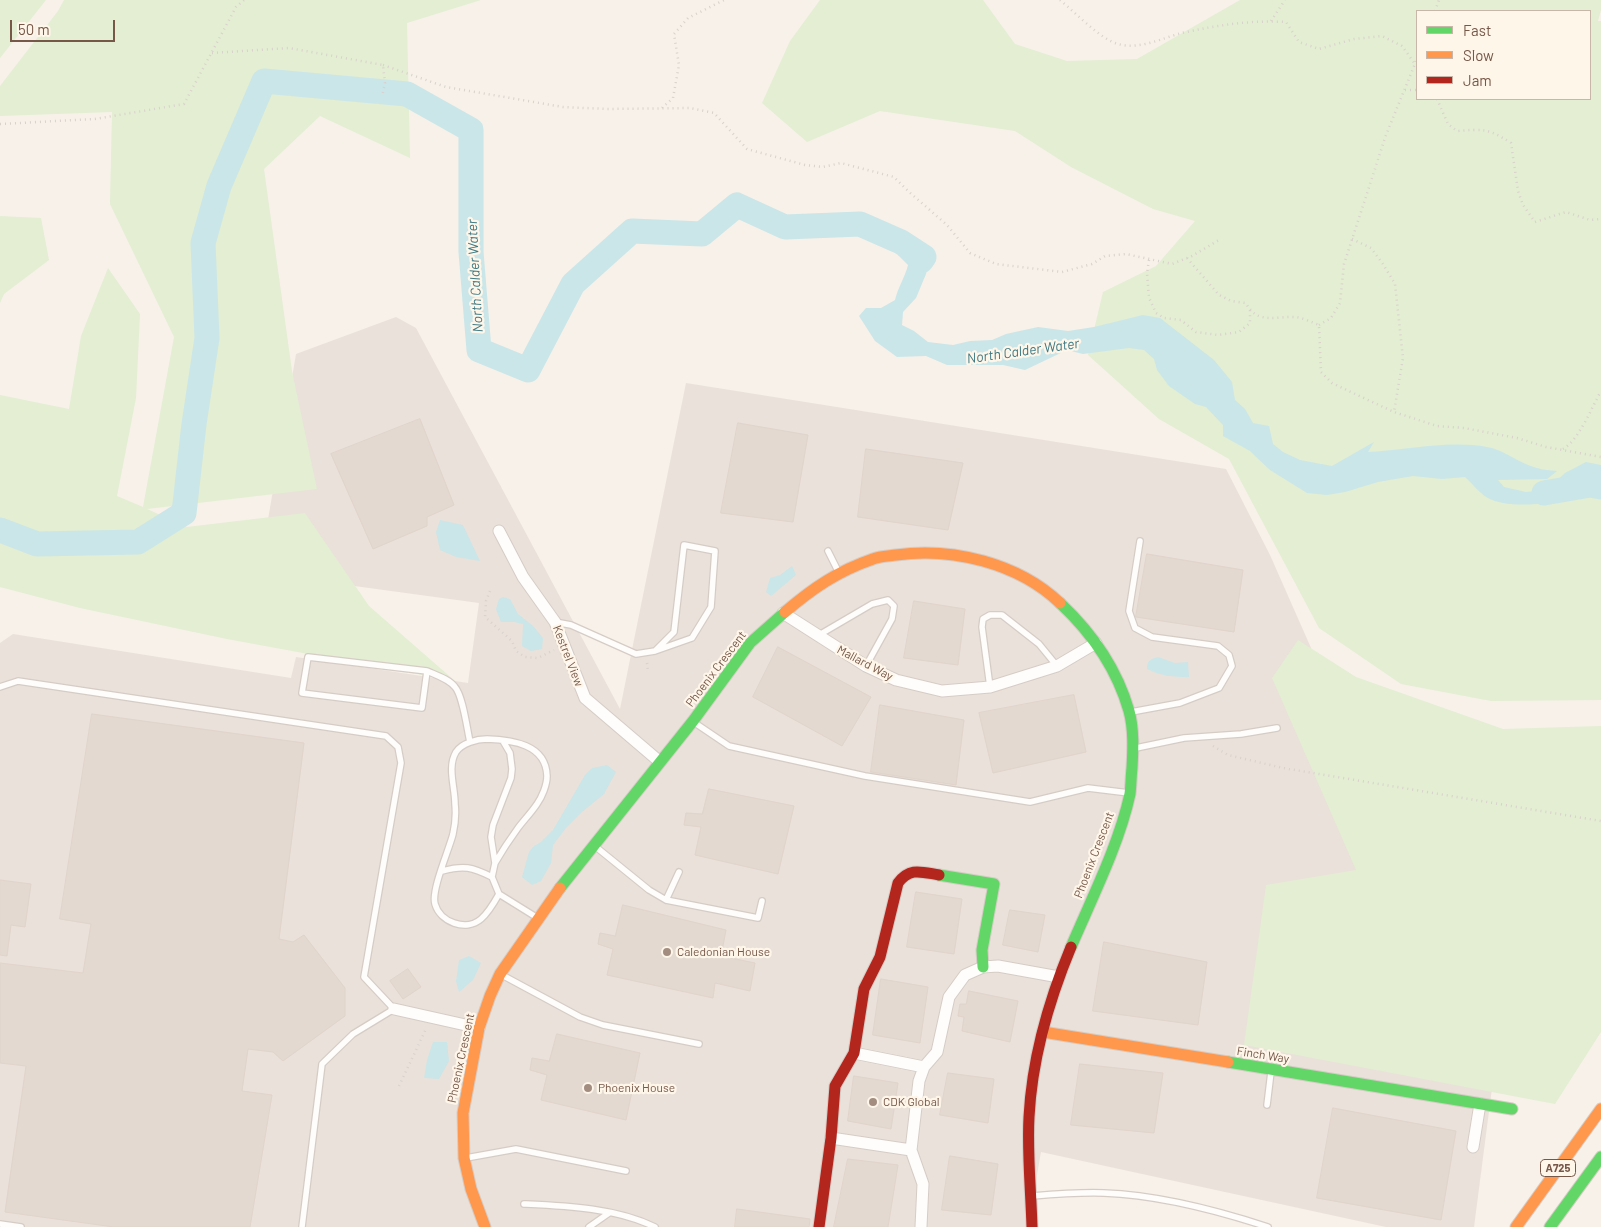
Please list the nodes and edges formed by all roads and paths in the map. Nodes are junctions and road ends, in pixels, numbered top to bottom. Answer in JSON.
{"nodes":[{"id":1,"x":237,"y":0,"type":"edge"},
{"id":2,"x":244,"y":0,"type":"edge"},
{"id":3,"x":724,"y":0,"type":"edge"},
{"id":4,"x":1060,"y":0,"type":"edge"},
{"id":5,"x":1285,"y":0,"type":"edge"},
{"id":6,"x":240,"y":4,"type":"junction"},
{"id":7,"x":1271,"y":22,"type":"junction"},
{"id":8,"x":212,"y":53,"type":"junction"},
{"id":9,"x":1415,"y":64,"type":"joint"},
{"id":10,"x":383,"y":65,"type":"junction"},
{"id":11,"x":1412,"y":72,"type":"dead end"},
{"id":12,"x":1416,"y":74,"type":"edge"},
{"id":13,"x":1405,"y":90,"type":"junction"},
{"id":14,"x":1416,"y":90,"type":"edge"},
{"id":15,"x":382,"y":97,"type":"dead end"},
{"id":16,"x":1437,"y":100,"type":"edge"},
{"id":17,"x":662,"y":108,"type":"junction"},
{"id":18,"x":0,"y":124,"type":"edge"},
{"id":19,"x":1601,"y":219,"type":"edge"},
{"id":20,"x":1219,"y":240,"type":"dead end"},
{"id":21,"x":1352,"y":240,"type":"junction"},
{"id":22,"x":1187,"y":258,"type":"junction"},
{"id":23,"x":1149,"y":260,"type":"junction"},
{"id":24,"x":1250,"y":310,"type":"junction"},
{"id":25,"x":1319,"y":325,"type":"junction"},
{"id":26,"x":1601,"y":390,"type":"edge"},
{"id":27,"x":1394,"y":412,"type":"junction"},
{"id":28,"x":1562,"y":450,"type":"junction"},
{"id":29,"x":1601,"y":457,"type":"edge"},
{"id":30,"x":499,"y":531,"type":"dead end"},
{"id":31,"x":1140,"y":541,"type":"dead end"},
{"id":32,"x":828,"y":551,"type":"dead end"},
{"id":33,"x":839,"y":573,"type":"junction"},
{"id":34,"x":490,"y":591,"type":"dead end"},
{"id":35,"x":783,"y":613,"type":"junction"},
{"id":36,"x":555,"y":622,"type":"junction"},
{"id":37,"x":818,"y":637,"type":"junction"},
{"id":38,"x":1096,"y":643,"type":"junction"},
{"id":39,"x":555,"y":650,"type":"dead end"},
{"id":40,"x":655,"y":651,"type":"junction"},
{"id":41,"x":647,"y":663,"type":"dead end"},
{"id":42,"x":866,"y":666,"type":"junction"},
{"id":43,"x":1057,"y":666,"type":"junction"},
{"id":44,"x":427,"y":671,"type":"junction"},
{"id":45,"x":648,"y":672,"type":"dead end"},
{"id":46,"x":0,"y":687,"type":"edge"},
{"id":47,"x":990,"y":687,"type":"junction"},
{"id":48,"x":1129,"y":712,"type":"junction"},
{"id":49,"x":693,"y":722,"type":"junction"},
{"id":50,"x":1277,"y":728,"type":"dead end"},
{"id":51,"x":1196,"y":736,"type":"junction"},
{"id":52,"x":503,"y":740,"type":"junction"},
{"id":53,"x":470,"y":742,"type":"junction"},
{"id":54,"x":1133,"y":749,"type":"junction"},
{"id":55,"x":660,"y":762,"type":"junction"},
{"id":56,"x":1130,"y":793,"type":"junction"},
{"id":57,"x":1601,"y":821,"type":"edge"},
{"id":58,"x":594,"y":845,"type":"junction"},
{"id":59,"x":495,"y":863,"type":"junction"},
{"id":60,"x":442,"y":871,"type":"junction"},
{"id":61,"x":679,"y":872,"type":"dead end"},
{"id":62,"x":492,"y":877,"type":"junction"},
{"id":63,"x":499,"y":894,"type":"junction"},
{"id":64,"x":666,"y":900,"type":"junction"},
{"id":65,"x":762,"y":900,"type":"dead end"},
{"id":66,"x":538,"y":918,"type":"junction"},
{"id":67,"x":983,"y":967,"type":"junction"},
{"id":68,"x":500,"y":974,"type":"junction"},
{"id":69,"x":1059,"y":977,"type":"junction"},
{"id":70,"x":394,"y":1009,"type":"junction"},
{"id":71,"x":426,"y":1027,"type":"dead end"},
{"id":72,"x":479,"y":1028,"type":"junction"},
{"id":73,"x":1043,"y":1032,"type":"junction"},
{"id":74,"x":699,"y":1044,"type":"dead end"},
{"id":75,"x":854,"y":1053,"type":"junction"},
{"id":76,"x":924,"y":1067,"type":"junction"},
{"id":77,"x":1272,"y":1070,"type":"junction"},
{"id":78,"x":399,"y":1086,"type":"dead end"},
{"id":79,"x":1480,"y":1104,"type":"junction"},
{"id":80,"x":1267,"y":1105,"type":"dead end"},
{"id":81,"x":1512,"y":1109,"type":"dead end"},
{"id":82,"x":1601,"y":1109,"type":"edge"},
{"id":83,"x":831,"y":1138,"type":"junction"},
{"id":84,"x":1472,"y":1147,"type":"dead end"},
{"id":85,"x":910,"y":1150,"type":"junction"},
{"id":86,"x":1601,"y":1157,"type":"edge"},
{"id":87,"x":464,"y":1158,"type":"junction"},
{"id":88,"x":626,"y":1171,"type":"dead end"},
{"id":89,"x":1030,"y":1196,"type":"junction"},
{"id":90,"x":524,"y":1204,"type":"dead end"},
{"id":91,"x":609,"y":1213,"type":"junction"},
{"id":92,"x":0,"y":1224,"type":"edge"},
{"id":93,"x":21,"y":1227,"type":"edge"},
{"id":94,"x":302,"y":1227,"type":"edge"},
{"id":95,"x":485,"y":1227,"type":"edge"},
{"id":96,"x":588,"y":1227,"type":"edge"},
{"id":97,"x":655,"y":1227,"type":"edge"},
{"id":98,"x":819,"y":1227,"type":"edge"},
{"id":99,"x":921,"y":1227,"type":"edge"},
{"id":100,"x":1032,"y":1227,"type":"edge"},
{"id":101,"x":1268,"y":1227,"type":"edge"},
{"id":102,"x":1516,"y":1227,"type":"edge"},
{"id":103,"x":1550,"y":1227,"type":"edge"}],
"edges":[{"from":1,"to":6,"type":"path"},
{"from":2,"to":6,"type":"path"},
{"from":3,"to":17,"type":"path"},
{"from":4,"to":7,"type":"path"},
{"from":5,"to":7,"type":"path"},
{"from":6,"to":8,"type":"path"},
{"from":7,"to":9,"type":"path"},
{"from":8,"to":10,"type":"path"},
{"from":8,"to":18,"type":"path"},
{"from":9,"to":13,"type":"path"},
{"from":10,"to":15,"type":"path"},
{"from":10,"to":17,"type":"path"},
{"from":11,"to":12,"type":"path"},
{"from":13,"to":14,"type":"path"},
{"from":13,"to":21,"type":"path"},
{"from":16,"to":19,"type":"path"},
{"from":17,"to":23,"type":"path"},
{"from":20,"to":22,"type":"path"},
{"from":21,"to":25,"type":"path"},
{"from":21,"to":27,"type":"path"},
{"from":22,"to":23,"type":"path"},
{"from":22,"to":24,"type":"path"},
{"from":23,"to":24,"type":"path"},
{"from":24,"to":25,"type":"path"},
{"from":25,"to":27,"type":"path"},
{"from":26,"to":28,"type":"path"},
{"from":27,"to":28,"type":"path"},
{"from":28,"to":29,"type":"path"},
{"from":30,"to":36,"type":"street","name":"Kestrel View"},
{"from":31,"to":48,"type":"lane"},
{"from":32,"to":33,"type":"lane"},
{"from":33,"to":35,"type":"main road","name":"Phoenix Crescent"},
{"from":33,"to":38,"type":"main road","name":"Phoenix Crescent"},
{"from":34,"to":39,"type":"path"},
{"from":35,"to":37,"type":"street","name":"Mallard Way"},
{"from":35,"to":49,"type":"main road","name":"Phoenix Crescent"},
{"from":36,"to":40,"type":"lane"},
{"from":36,"to":55,"type":"street","name":"Kestrel View"},
{"from":37,"to":42,"type":"street","name":"Mallard Way"},
{"from":37,"to":42,"type":"lane"},
{"from":38,"to":43,"type":"street","name":"Mallard Way"},
{"from":38,"to":48,"type":"main road","name":"Phoenix Crescent"},
{"from":40,"to":40,"type":"lane"},
{"from":41,"to":45,"type":"path"},
{"from":42,"to":47,"type":"street","name":"Mallard Way"},
{"from":43,"to":47,"type":"street","name":"Mallard Way"},
{"from":43,"to":47,"type":"lane"},
{"from":44,"to":44,"type":"lane"},
{"from":44,"to":53,"type":"lane"},
{"from":46,"to":70,"type":"lane"},
{"from":48,"to":54,"type":"main road","name":"Phoenix Crescent"},
{"from":49,"to":55,"type":"main road","name":"Phoenix Crescent"},
{"from":49,"to":56,"type":"lane"},
{"from":50,"to":51,"type":"lane"},
{"from":51,"to":54,"type":"lane"},
{"from":51,"to":57,"type":"path"},
{"from":52,"to":53,"type":"lane"},
{"from":52,"to":59,"type":"lane"},
{"from":52,"to":59,"type":"lane"},
{"from":53,"to":60,"type":"lane"},
{"from":54,"to":56,"type":"main road","name":"Phoenix Crescent"},
{"from":55,"to":58,"type":"main road","name":"Phoenix Crescent"},
{"from":56,"to":69,"type":"main road","name":"Phoenix Crescent"},
{"from":58,"to":64,"type":"lane"},
{"from":58,"to":66,"type":"main road","name":"Phoenix Crescent"},
{"from":59,"to":62,"type":"lane"},
{"from":60,"to":62,"type":"lane"},
{"from":60,"to":63,"type":"lane"},
{"from":61,"to":64,"type":"lane"},
{"from":62,"to":63,"type":"lane"},
{"from":63,"to":66,"type":"lane"},
{"from":64,"to":65,"type":"lane"},
{"from":66,"to":68,"type":"main road","name":"Phoenix Crescent"},
{"from":67,"to":69,"type":"street"},
{"from":67,"to":75,"type":"main road"},
{"from":67,"to":76,"type":"street"},
{"from":68,"to":72,"type":"main road","name":"Phoenix Crescent"},
{"from":68,"to":74,"type":"lane"},
{"from":69,"to":73,"type":"main road","name":"Phoenix Crescent"},
{"from":70,"to":72,"type":"street"},
{"from":70,"to":94,"type":"lane"},
{"from":71,"to":78,"type":"path"},
{"from":72,"to":87,"type":"main road","name":"Phoenix Crescent"},
{"from":73,"to":77,"type":"main road","name":"Finch Way"},
{"from":73,"to":89,"type":"main road","name":"Phoenix Crescent"},
{"from":75,"to":76,"type":"street"},
{"from":75,"to":83,"type":"main road"},
{"from":76,"to":85,"type":"street"},
{"from":77,"to":79,"type":"main road","name":"Finch Way"},
{"from":77,"to":80,"type":"lane"},
{"from":79,"to":81,"type":"main road","name":"Finch Way"},
{"from":79,"to":84,"type":"street"},
{"from":82,"to":102,"type":"main road","number":"A725"},
{"from":83,"to":85,"type":"street"},
{"from":83,"to":98,"type":"main road"},
{"from":85,"to":99,"type":"street"},
{"from":86,"to":103,"type":"main road","number":"A725"},
{"from":87,"to":88,"type":"lane"},
{"from":87,"to":95,"type":"main road","name":"Phoenix Crescent"},
{"from":89,"to":100,"type":"main road","name":"Phoenix Crescent"},
{"from":89,"to":101,"type":"lane"},
{"from":90,"to":91,"type":"lane"},
{"from":91,"to":96,"type":"lane"},
{"from":91,"to":97,"type":"lane"},
{"from":92,"to":93,"type":"lane"}]}
